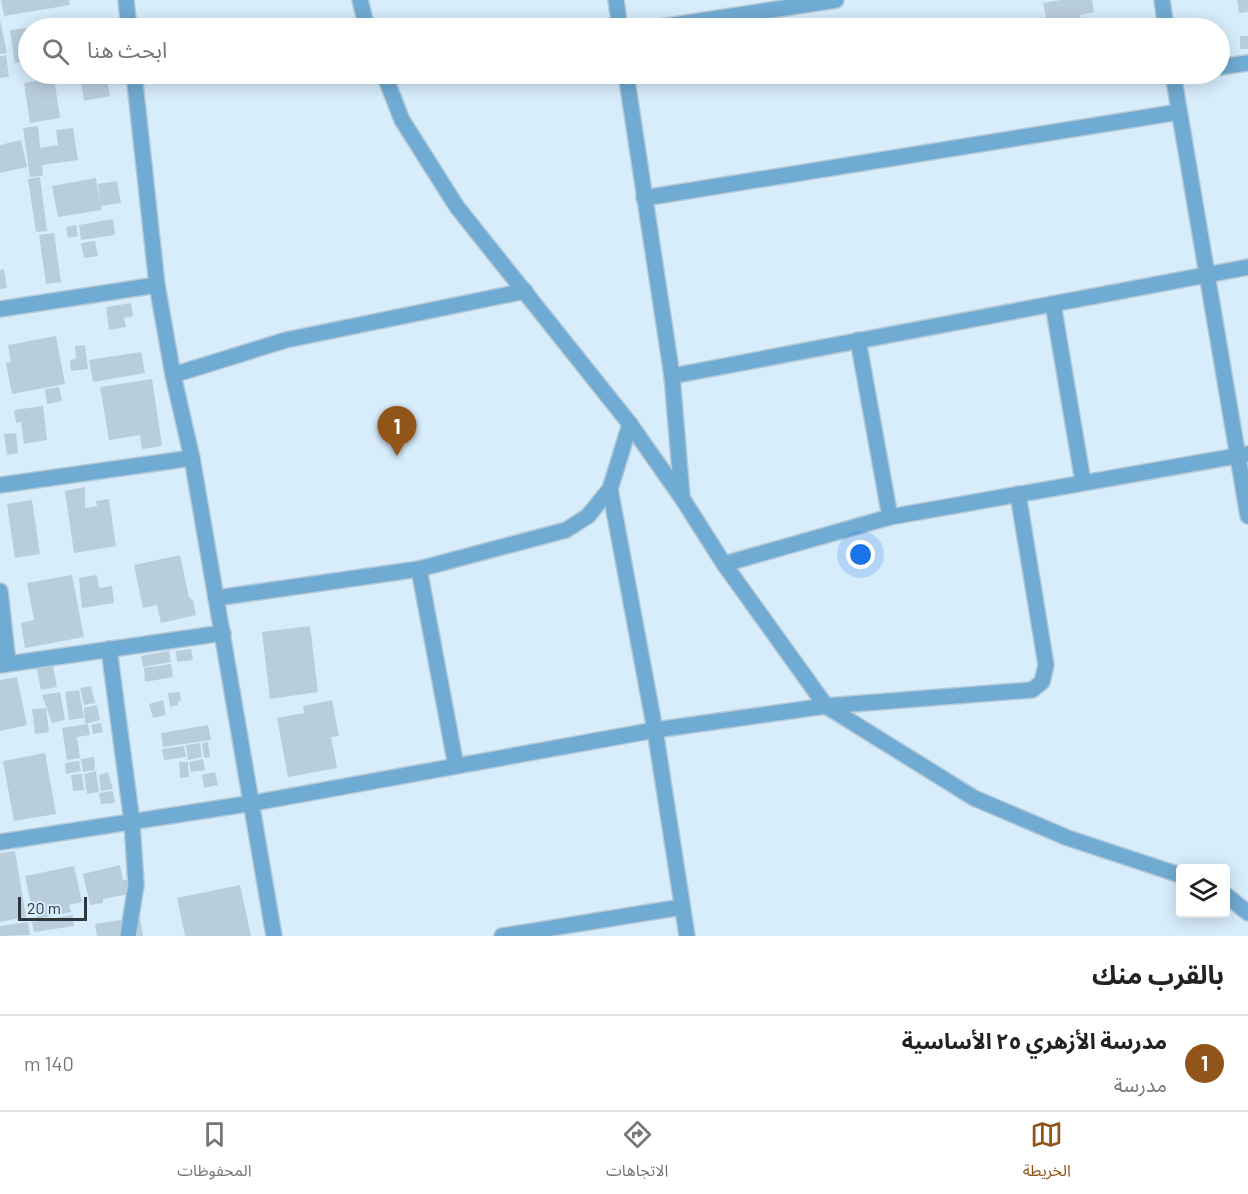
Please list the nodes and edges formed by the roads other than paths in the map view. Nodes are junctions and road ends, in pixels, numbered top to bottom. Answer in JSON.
{"nodes":[{"id":1,"x":126,"y":0,"type":"edge"},
{"id":2,"x":360,"y":0,"type":"edge"},
{"id":3,"x":616,"y":0,"type":"edge"},
{"id":4,"x":836,"y":0,"type":"edge"},
{"id":5,"x":1162,"y":0,"type":"edge"},
{"id":6,"x":128,"y":18,"type":"edge"},
{"id":7,"x":365,"y":18,"type":"edge"},
{"id":8,"x":619,"y":18,"type":"edge"},
{"id":9,"x":719,"y":18,"type":"edge"},
{"id":10,"x":1165,"y":18,"type":"edge"},
{"id":11,"x":1248,"y":63,"type":"edge"},
{"id":12,"x":1230,"y":66,"type":"edge"},
{"id":13,"x":135,"y":84,"type":"edge"},
{"id":14,"x":388,"y":84,"type":"edge"},
{"id":15,"x":627,"y":84,"type":"edge"},
{"id":16,"x":1177,"y":84,"type":"edge"},
{"id":17,"x":1179,"y":112,"type":"junction"},
{"id":18,"x":644,"y":198,"type":"junction"},
{"id":19,"x":1248,"y":267,"type":"edge"},
{"id":20,"x":1208,"y":274,"type":"junction"},
{"id":21,"x":157,"y":285,"type":"junction"},
{"id":22,"x":525,"y":291,"type":"junction"},
{"id":23,"x":1053,"y":304,"type":"junction"},
{"id":24,"x":0,"y":309,"type":"edge"},
{"id":25,"x":858,"y":340,"type":"junction"},
{"id":26,"x":172,"y":375,"type":"junction"},
{"id":27,"x":672,"y":376,"type":"junction"},
{"id":28,"x":630,"y":424,"type":"junction"},
{"id":29,"x":1243,"y":455,"type":"edge"},
{"id":30,"x":192,"y":458,"type":"junction"},
{"id":31,"x":1083,"y":482,"type":"junction"},
{"id":32,"x":0,"y":485,"type":"edge"},
{"id":33,"x":610,"y":489,"type":"junction"},
{"id":34,"x":1018,"y":494,"type":"junction"},
{"id":35,"x":682,"y":498,"type":"junction"},
{"id":36,"x":1248,"y":516,"type":"edge"},
{"id":37,"x":890,"y":517,"type":"junction"},
{"id":38,"x":724,"y":564,"type":"junction"},
{"id":39,"x":418,"y":569,"type":"junction"},
{"id":40,"x":0,"y":591,"type":"edge"},
{"id":41,"x":216,"y":598,"type":"junction"},
{"id":42,"x":223,"y":633,"type":"junction"},
{"id":43,"x":109,"y":649,"type":"junction"},
{"id":44,"x":4,"y":664,"type":"edge"},
{"id":45,"x":826,"y":706,"type":"junction"},
{"id":46,"x":655,"y":730,"type":"junction"},
{"id":47,"x":456,"y":766,"type":"junction"},
{"id":48,"x":253,"y":802,"type":"junction"},
{"id":49,"x":132,"y":822,"type":"junction"},
{"id":50,"x":0,"y":843,"type":"edge"},
{"id":51,"x":1176,"y":874,"type":"edge"},
{"id":52,"x":1230,"y":898,"type":"edge"},
{"id":53,"x":682,"y":907,"type":"junction"},
{"id":54,"x":1248,"y":913,"type":"edge"},
{"id":55,"x":128,"y":936,"type":"edge"},
{"id":56,"x":274,"y":936,"type":"edge"},
{"id":57,"x":502,"y":936,"type":"edge"},
{"id":58,"x":687,"y":936,"type":"edge"}],
"edges":[{"from":1,"to":6,"type":"street"},
{"from":2,"to":7,"type":"street"},
{"from":3,"to":8,"type":"street"},
{"from":4,"to":9,"type":"street"},
{"from":5,"to":10,"type":"street"},
{"from":11,"to":12,"type":"street"},
{"from":13,"to":21,"type":"street"},
{"from":14,"to":22,"type":"street"},
{"from":15,"to":18,"type":"street"},
{"from":16,"to":17,"type":"street"},
{"from":17,"to":18,"type":"street"},
{"from":17,"to":20,"type":"street"},
{"from":18,"to":27,"type":"street"},
{"from":19,"to":20,"type":"street"},
{"from":20,"to":23,"type":"street"},
{"from":20,"to":29,"type":"street"},
{"from":21,"to":24,"type":"street"},
{"from":21,"to":26,"type":"street"},
{"from":22,"to":26,"type":"street"},
{"from":22,"to":28,"type":"street"},
{"from":23,"to":25,"type":"street"},
{"from":23,"to":31,"type":"street"},
{"from":25,"to":27,"type":"street"},
{"from":25,"to":37,"type":"street"},
{"from":26,"to":30,"type":"street"},
{"from":27,"to":35,"type":"street"},
{"from":28,"to":33,"type":"street"},
{"from":28,"to":35,"type":"street"},
{"from":29,"to":31,"type":"street"},
{"from":29,"to":36,"type":"street"},
{"from":30,"to":32,"type":"street"},
{"from":30,"to":41,"type":"street"},
{"from":31,"to":34,"type":"street"},
{"from":33,"to":39,"type":"street"},
{"from":33,"to":46,"type":"street"},
{"from":34,"to":37,"type":"street"},
{"from":34,"to":45,"type":"street"},
{"from":35,"to":38,"type":"street"},
{"from":37,"to":38,"type":"street"},
{"from":38,"to":45,"type":"street"},
{"from":39,"to":41,"type":"street"},
{"from":39,"to":47,"type":"street"},
{"from":40,"to":44,"type":"street"},
{"from":41,"to":42,"type":"street"},
{"from":42,"to":43,"type":"street"},
{"from":42,"to":48,"type":"street"},
{"from":43,"to":44,"type":"street"},
{"from":43,"to":49,"type":"street"},
{"from":45,"to":46,"type":"street"},
{"from":45,"to":51,"type":"street"},
{"from":46,"to":47,"type":"street"},
{"from":46,"to":53,"type":"street"},
{"from":47,"to":48,"type":"street"},
{"from":48,"to":49,"type":"street"},
{"from":48,"to":56,"type":"street"},
{"from":49,"to":50,"type":"street"},
{"from":49,"to":55,"type":"street"},
{"from":52,"to":54,"type":"street"},
{"from":53,"to":57,"type":"street"},
{"from":53,"to":58,"type":"street"}]}
